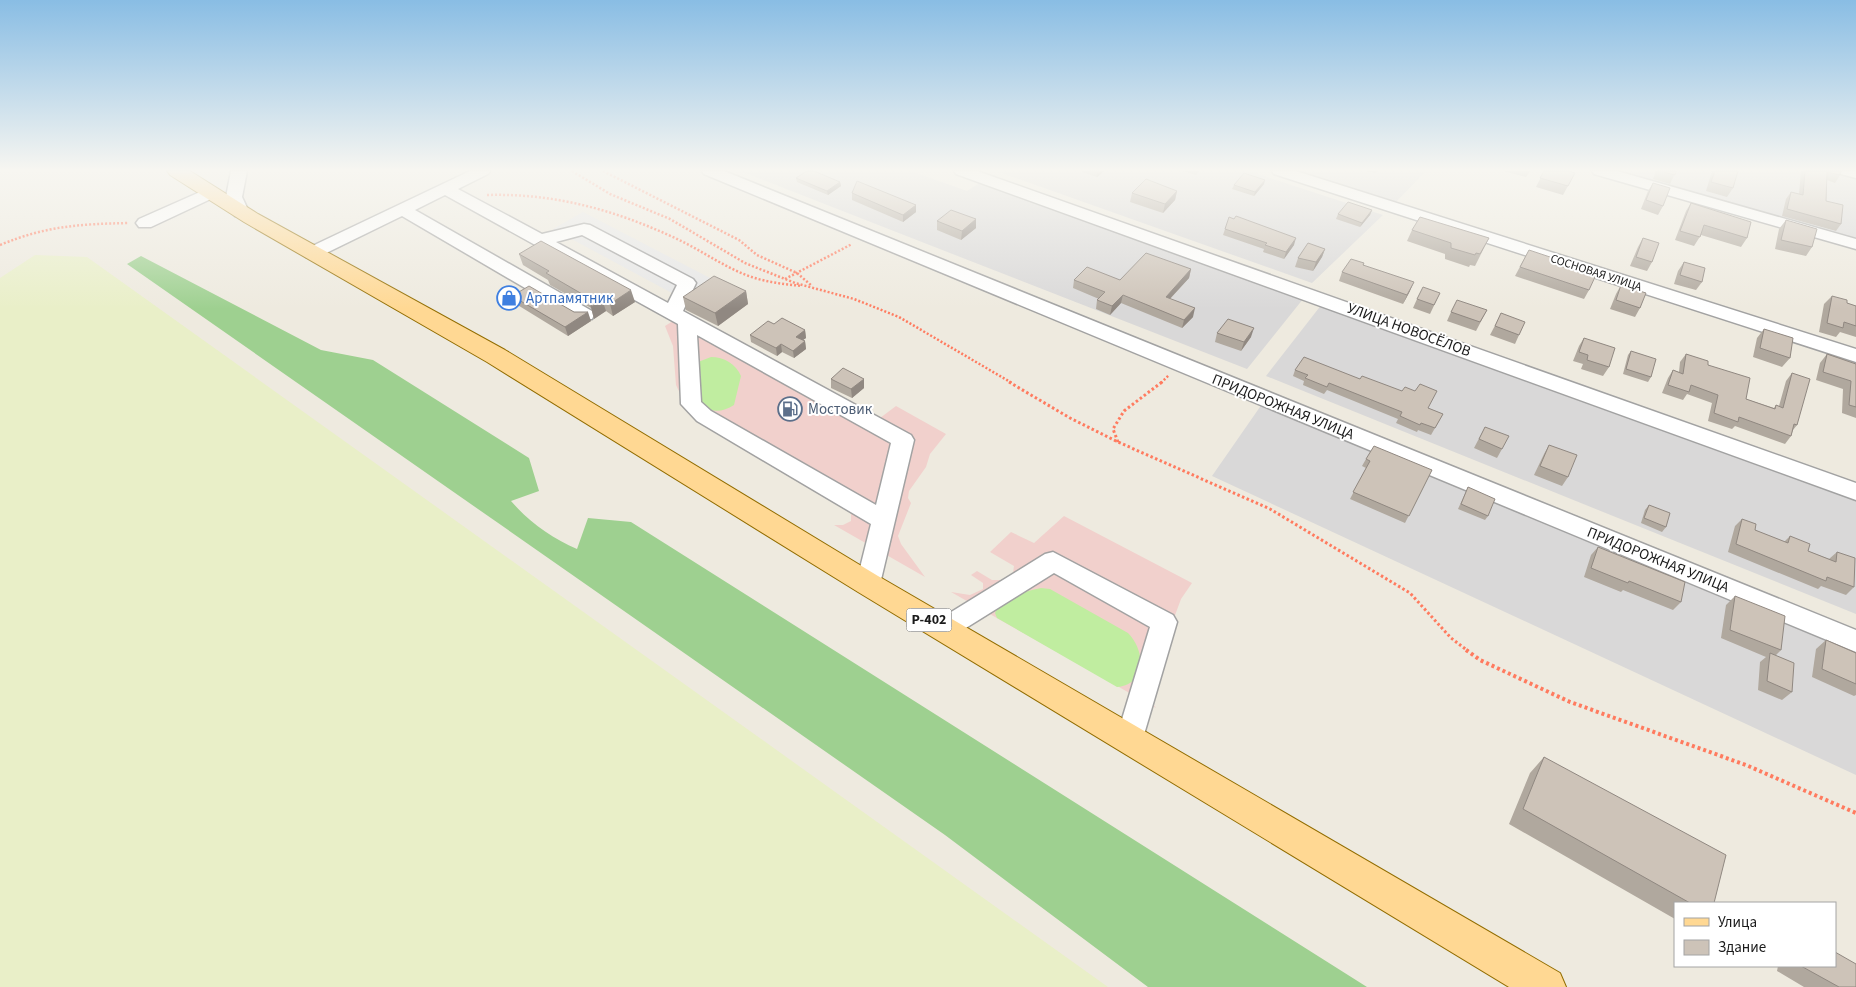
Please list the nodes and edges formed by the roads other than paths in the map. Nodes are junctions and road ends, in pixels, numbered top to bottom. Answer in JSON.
{"nodes":[{"id":1,"x":157,"y":217,"type":"edge"},
{"id":2,"x":250,"y":217,"type":"edge"},
{"id":3,"x":386,"y":217,"type":"edge"},
{"id":4,"x":416,"y":217,"type":"edge"},
{"id":5,"x":498,"y":217,"type":"edge"},
{"id":6,"x":822,"y":217,"type":"edge"},
{"id":7,"x":1090,"y":217,"type":"edge"},
{"id":8,"x":1423,"y":217,"type":"edge"},
{"id":9,"x":1762,"y":217,"type":"edge"},
{"id":10,"x":145,"y":223,"type":"road end"},
{"id":11,"x":541,"y":240,"type":"junction"},
{"id":12,"x":1856,"y":244,"type":"edge"},
{"id":13,"x":312,"y":253,"type":"junction"},
{"id":14,"x":585,"y":316,"type":"edge"},
{"id":15,"x":680,"y":317,"type":"junction"},
{"id":16,"x":1856,"y":356,"type":"edge"},
{"id":17,"x":1856,"y":492,"type":"edge"},
{"id":18,"x":884,"y":520,"type":"junction"},
{"id":19,"x":868,"y":584,"type":"junction"},
{"id":20,"x":944,"y":629,"type":"junction"},
{"id":21,"x":1856,"y":641,"type":"edge"},
{"id":22,"x":1130,"y":739,"type":"junction"},
{"id":23,"x":1546,"y":987,"type":"edge"}],
"edges":[{"from":1,"to":10,"type":"street"},
{"from":2,"to":13,"type":"main road","number":"Р-402"},
{"from":3,"to":13,"type":"street"},
{"from":4,"to":14,"type":"street"},
{"from":5,"to":11,"type":"street"},
{"from":6,"to":21,"type":"street","name":"ПРИДОРОЖНАЯ УЛИЦА"},
{"from":7,"to":17,"type":"street","name":"УЛИЦА НОВОСЁЛОВ"},
{"from":8,"to":16,"type":"street","name":"СОСНОВАЯ УЛИЦА"},
{"from":9,"to":12,"type":"street"},
{"from":11,"to":15,"type":"street"},
{"from":11,"to":15,"type":"street"},
{"from":13,"to":19,"type":"main road","number":"Р-402"},
{"from":15,"to":18,"type":"street"},
{"from":15,"to":18,"type":"street"},
{"from":18,"to":19,"type":"street"},
{"from":19,"to":20,"type":"main road","number":"Р-402"},
{"from":20,"to":22,"type":"main road","number":"Р-402"},
{"from":20,"to":22,"type":"street"},
{"from":22,"to":23,"type":"main road","number":"Р-402"}]}
